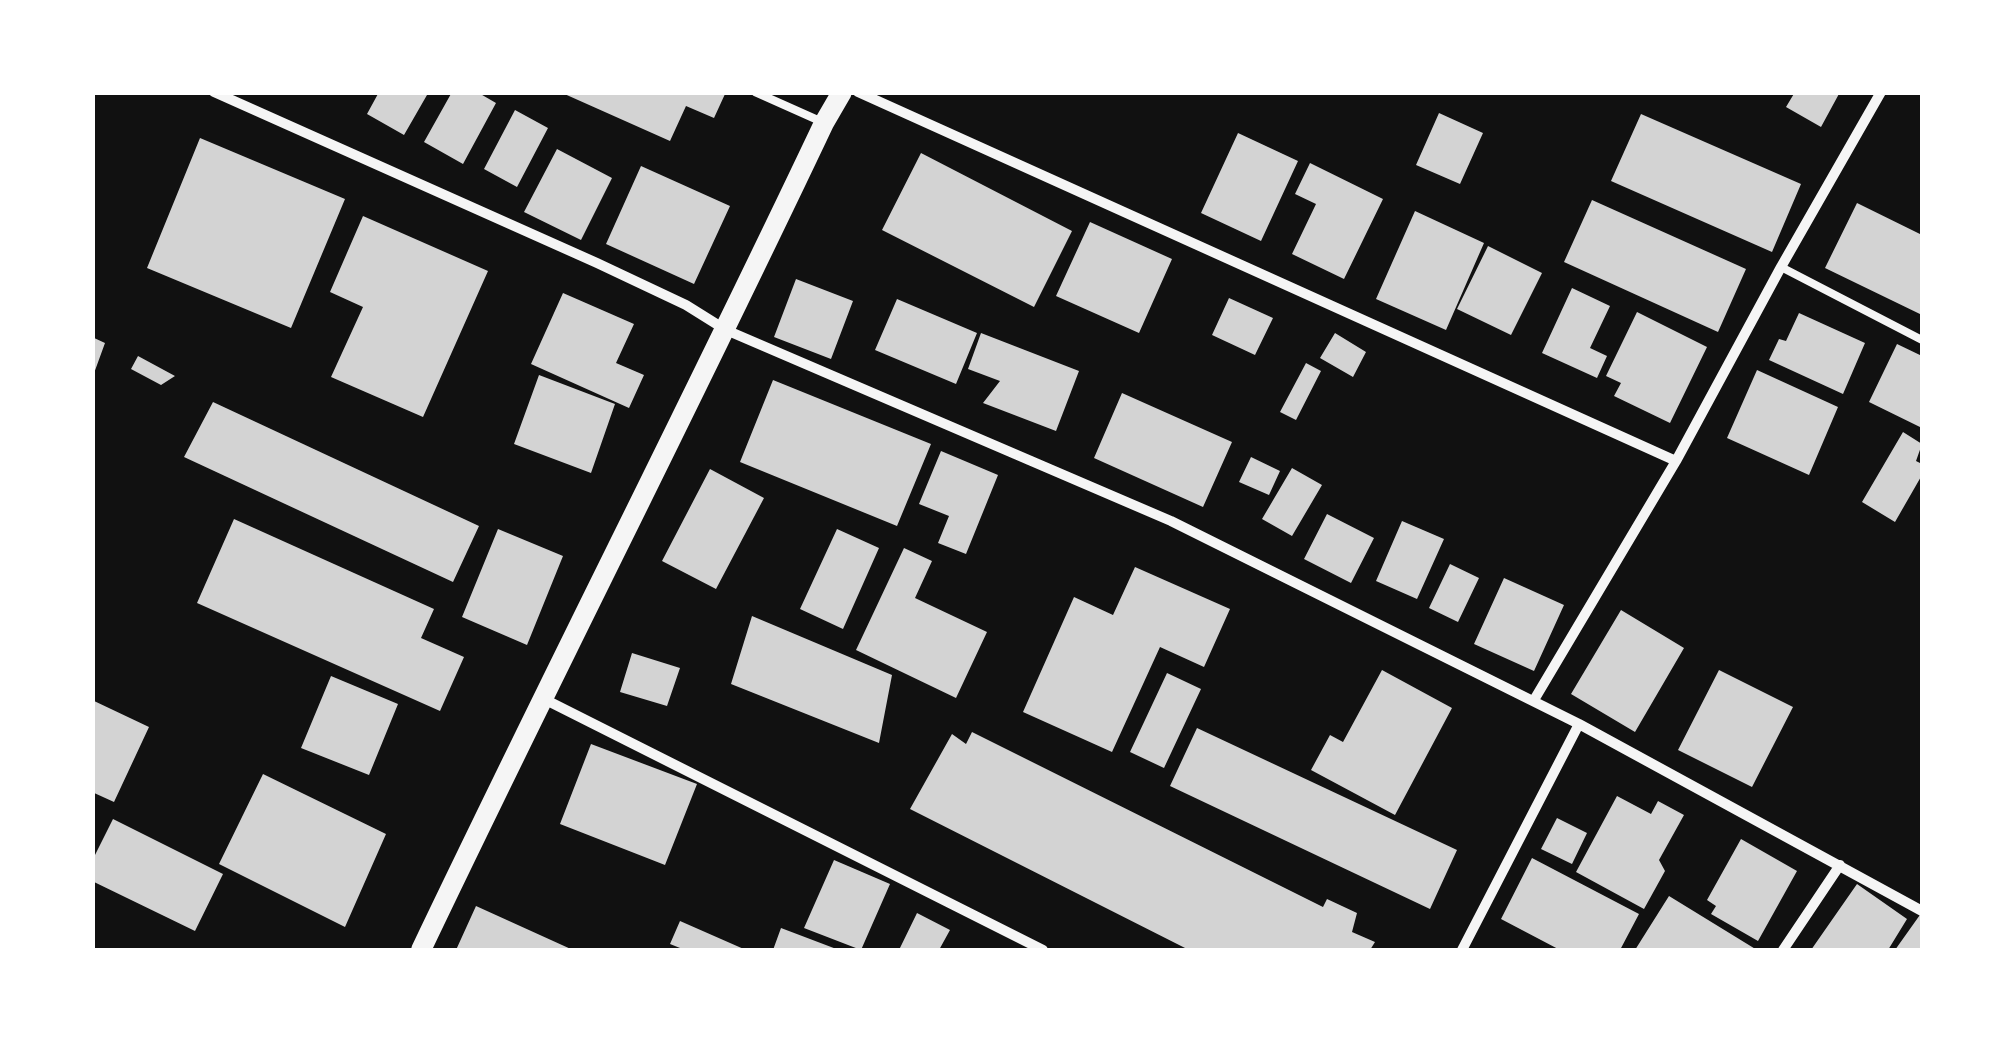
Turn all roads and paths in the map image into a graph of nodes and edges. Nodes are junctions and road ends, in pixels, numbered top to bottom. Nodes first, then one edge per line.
1 (214, 92) edge
2 (755, 92) edge
3 (842, 92) edge
4 (858, 92) edge
5 (1881, 92) edge
6 (824, 123) junction
7 (1780, 267) junction
8 (726, 330) junction
9 (1922, 340) edge
10 (1676, 461) junction
11 (542, 698) junction
12 (1534, 700) junction
13 (1579, 724) junction
14 (1840, 866) junction
15 (1922, 911) edge
16 (420, 950) edge
17 (1043, 950) edge
18 (1462, 950) edge
19 (1783, 950) edge

1 - 8 street
2 - 6 lane
3 - 6 main road
4 - 10 street
5 - 7 street
6 - 8 main road
7 - 9 lane
7 - 10 street
8 - 11 main road
8 - 12 street
10 - 12 street
11 - 16 main road
11 - 17 street
12 - 13 street
13 - 14 street
13 - 18 street
14 - 15 street
14 - 19 street

